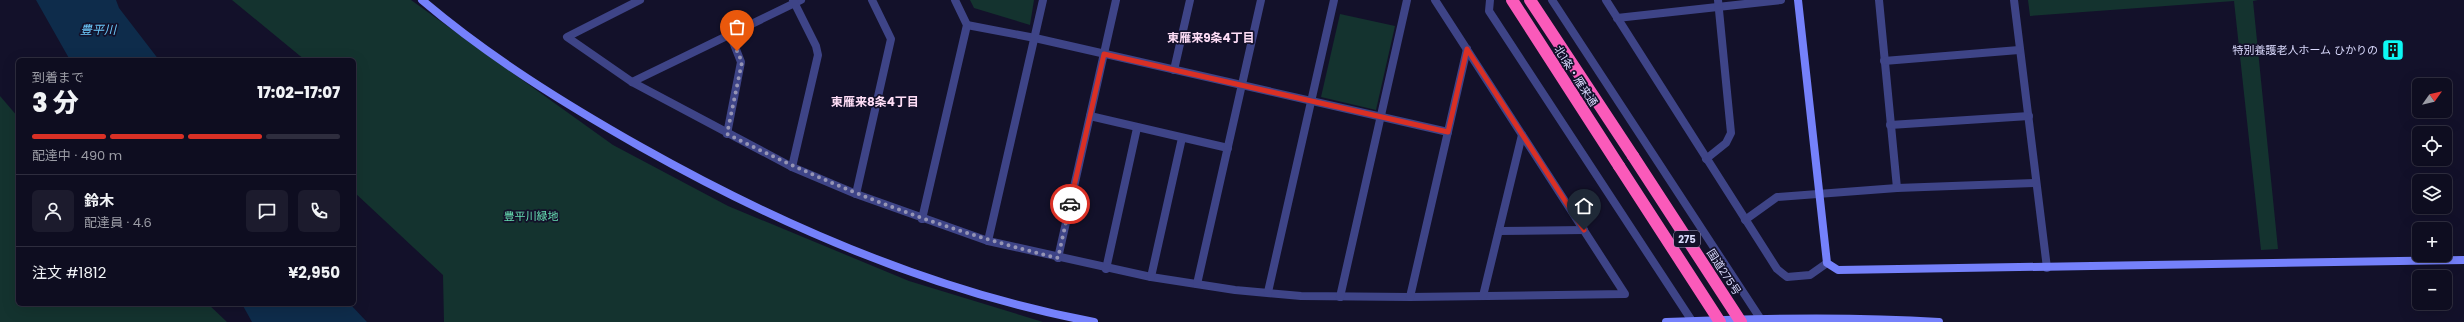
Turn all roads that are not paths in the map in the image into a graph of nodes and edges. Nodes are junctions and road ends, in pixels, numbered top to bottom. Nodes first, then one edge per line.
1 (422, 0) edge
2 (640, 0) edge
3 (872, 0) edge
4 (955, 0) edge
5 (1043, 0) edge
6 (1116, 0) edge
7 (1190, 0) edge
8 (1261, 0) edge
9 (1334, 0) edge
10 (1407, 0) edge
11 (1435, 0) edge
12 (1490, 0) edge
13 (1512, 0) edge
14 (1530, 0) edge
15 (1552, 0) edge
16 (1606, 0) edge
17 (1781, 0) edge
18 (1798, 0) edge
19 (1878, 0) edge
20 (2014, 0) edge
21 (796, 1) edge
22 (1718, 2) edge
23 (1616, 18) junction
24 (967, 25) junction
25 (730, 34) junction
26 (1035, 38) junction
27 (1467, 49) junction
28 (2019, 50) junction
29 (1104, 54) junction
30 (1884, 61) junction
31 (1174, 70) junction
32 (632, 82) junction
33 (1241, 84) junction
34 (1310, 101) junction
35 (1090, 116) junction
36 (1381, 116) junction
37 (2029, 116) junction
38 (1890, 125) junction
39 (1137, 128) junction
40 (1448, 132) junction
41 (727, 134) junction
42 (1522, 135) junction
43 (1182, 138) junction
44 (1228, 148) junction
45 (1633, 156) joint
46 (1706, 159) junction
47 (792, 167) junction
48 (2035, 183) junction
49 (1896, 188) junction
50 (1818, 193) junction
51 (856, 194) junction
52 (922, 219) junction
53 (1745, 220) junction
54 (1584, 230) junction
55 (1499, 231) junction
56 (988, 241) junction
57 (1058, 258) junction
58 (2464, 260) edge
59 (1827, 263) junction
60 (2047, 268) junction
61 (1106, 269) junction
62 (1151, 277) junction
63 (1197, 284) junction
64 (1268, 292) junction
65 (1483, 296) junction
66 (1340, 297) junction
67 (1410, 297) junction
68 (1760, 318) junction
69 (1692, 321) junction
70 (1094, 322) edge
71 (1666, 322) edge
72 (1720, 322) edge
73 (1740, 322) edge
74 (1939, 322) edge

1 - 70 street
2 - 32 street
3 - 51 street
4 - 24 street
5 - 26 street
6 - 29 street
7 - 31 street
8 - 33 street
9 - 34 street
10 - 36 street
11 - 27 street
12 - 69 street
13 - 72 highway, 北1条・雁来通 / 275, bridge
14 - 45 highway, 北1条・雁来通 / 275
15 - 68 street
16 - 23 street
17 - 22 street
18 - 50 street
19 - 30 street
20 - 28 street
21 - 25 street
21 - 47 street
22 - 23 street
22 - 46 street
23 - 46 street
24 - 26 street
24 - 52 street
25 - 32 street
25 - 41 street
26 - 29 street
26 - 56 street
27 - 40 street
27 - 42 street
28 - 30 street
28 - 37 street
29 - 31 street
29 - 35 street
30 - 38 street
31 - 33 street
32 - 41 street
33 - 34 street
33 - 44 street
34 - 36 street
34 - 64 street
35 - 39 street
35 - 57 street
36 - 40 street
36 - 66 street
37 - 38 street
37 - 48 street
38 - 49 street
39 - 43 street
39 - 61 street
40 - 67 street
41 - 47 street
42 - 54 street
42 - 55 street
43 - 44 street
43 - 62 street
44 - 63 street
45 - 73 highway, 国道275号 / 275, bridge
46 - 53 street
47 - 51 street
48 - 49 street
48 - 60 street
49 - 50 street
50 - 53 street
50 - 59 street
51 - 52 street
52 - 56 street
53 - 59 street
54 - 55 street
54 - 65 street
55 - 65 street
56 - 57 street
57 - 61 street
58 - 60 street
59 - 60 street
61 - 62 street
62 - 63 street
63 - 64 street
64 - 66 street
65 - 67 street
66 - 67 street
68 - 69 street
68 - 74 street
69 - 71 street

